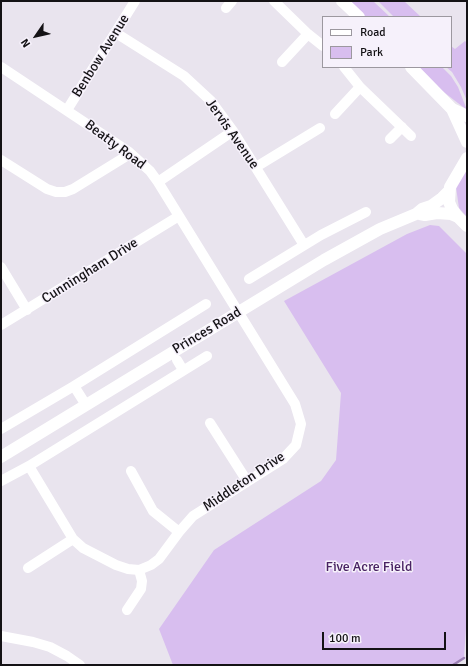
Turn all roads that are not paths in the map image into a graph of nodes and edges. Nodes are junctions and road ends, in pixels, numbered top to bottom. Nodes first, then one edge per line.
1 (136, 1) edge
2 (274, 1) edge
3 (342, 1) edge
4 (358, 16) edge
5 (116, 33) junction
6 (308, 34) junction
7 (322, 45) edge
8 (282, 62) dead end
9 (1, 67) edge
10 (345, 68) edge
11 (412, 68) edge
12 (360, 87) junction
13 (452, 109) junction
14 (67, 110) junction
15 (335, 114) dead end
16 (467, 116) edge
17 (402, 127) junction
18 (320, 128) dead end
19 (233, 131) junction
20 (412, 136) dead end
21 (390, 139) dead end
22 (467, 142) edge
23 (129, 152) junction
24 (467, 158) edge
25 (1, 160) edge
26 (256, 167) junction
27 (158, 182) junction
28 (449, 191) junction
29 (366, 212) dead end
30 (416, 214) junction
31 (179, 216) junction
32 (458, 218) junction
33 (467, 226) edge
34 (304, 245) junction
35 (1, 267) edge
36 (249, 279) dead end
37 (206, 304) dead end
38 (27, 310) junction
39 (239, 312) junction
40 (1, 325) edge
41 (206, 356) dead end
42 (177, 360) dead end
43 (183, 370) junction
44 (74, 386) junction
45 (86, 405) junction
46 (210, 423) dead end
47 (1, 430) edge
48 (1, 457) edge
49 (29, 466) junction
50 (131, 472) dead end
51 (1, 481) edge
52 (247, 481) junction
53 (179, 532) junction
54 (73, 539) junction
55 (28, 568) dead end
56 (140, 570) junction
57 (127, 610) dead end
58 (1, 636) edge
59 (80, 665) edge

1 - 5 street, Benbow Avenue
2 - 6 street
3 - 4 street
5 - 14 street, Benbow Avenue
5 - 19 street, Jervis Avenue
6 - 7 street
6 - 8 street
9 - 14 street, Beatty Road
10 - 12 street
11 - 13 street
12 - 15 street
12 - 17 street
13 - 16 street
13 - 22 street
14 - 23 street, Beatty Road
17 - 20 street
17 - 21 street
18 - 26 street
19 - 26 street, Jervis Avenue
19 - 27 street
23 - 25 street
23 - 27 street, Beatty Road
24 - 28 street
26 - 34 street, Jervis Avenue
27 - 31 street, Beatty Road
28 - 30 street, Princes Road
28 - 32 street
29 - 34 street
30 - 32 street, Princes Road
30 - 39 street, Princes Road
31 - 38 street, Cunningham Drive
31 - 39 street, Beatty Road
32 - 33 street
34 - 36 street
35 - 38 street
37 - 44 street, Princes Road
38 - 40 street, Cunningham Drive
39 - 45 street, Princes Road
39 - 52 street, Middleton Drive
41 - 43 street, Princes Road
42 - 43 street
43 - 49 street, Princes Road
44 - 45 street
44 - 47 street, Princes Road
45 - 48 street, Princes Road
46 - 52 street
49 - 51 street, Princes Road
49 - 54 street
50 - 53 street
52 - 53 street, Middleton Drive
53 - 56 street, Middleton Drive
54 - 55 street
54 - 56 street
56 - 57 street
58 - 59 street

